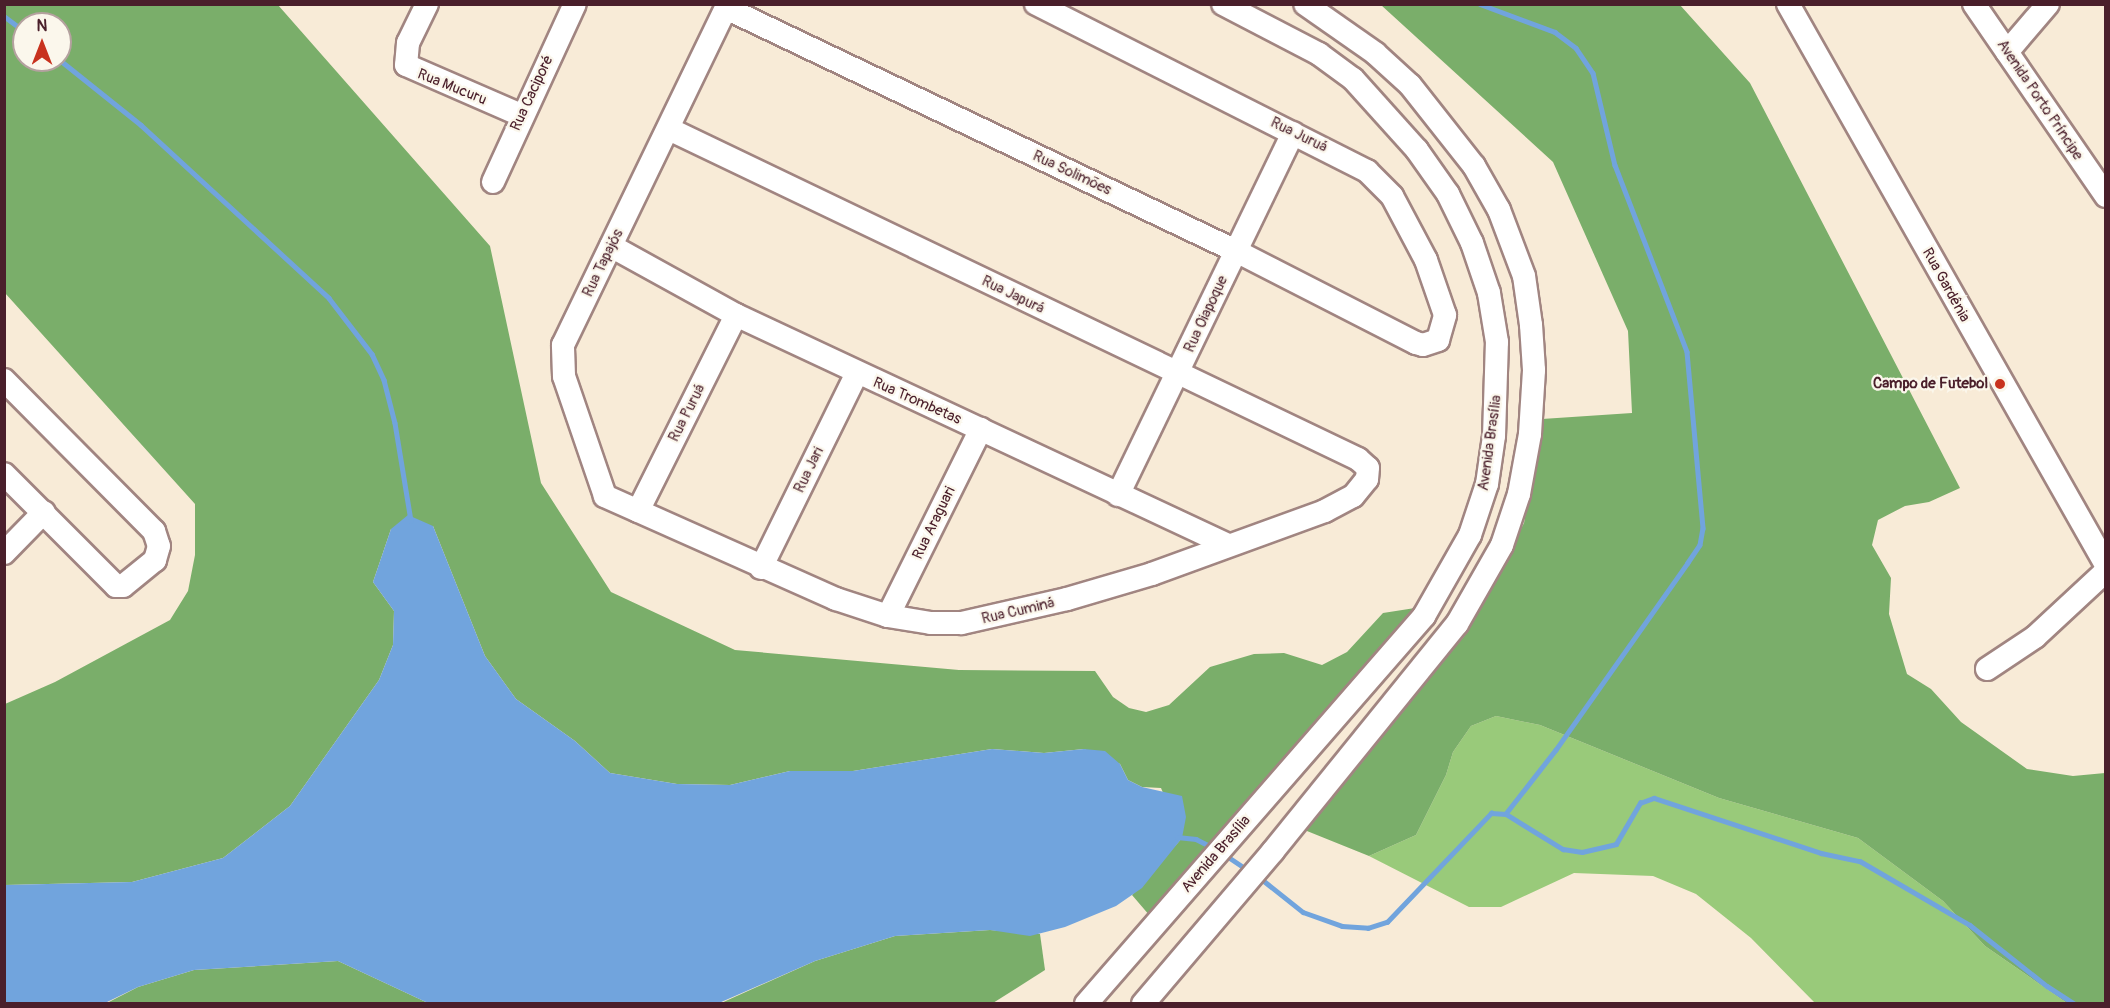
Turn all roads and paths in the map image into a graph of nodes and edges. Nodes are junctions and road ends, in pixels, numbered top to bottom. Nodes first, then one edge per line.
1 (427, 4) edge
2 (575, 4) edge
3 (1036, 4) edge
4 (1223, 4) edge
5 (1305, 4) edge
6 (1788, 4) edge
7 (1974, 4) edge
8 (2048, 4) edge
9 (727, 6) edge
10 (2007, 52) junction
11 (521, 115) junction
12 (669, 129) junction
13 (1293, 133) junction
14 (493, 182) dead end
15 (2103, 186) edge
16 (611, 246) junction
17 (1236, 251) junction
18 (736, 315) junction
19 (1416, 343) joint
20 (857, 373) junction
21 (1178, 375) junction
22 (4, 380) edge
23 (981, 429) junction
24 (1359, 459) joint
25 (4, 474) edge
26 (1118, 495) junction
27 (638, 511) junction
28 (44, 512) junction
29 (1228, 545) junction
30 (4, 553) edge
31 (2106, 565) edge
32 (760, 568) junction
33 (2106, 571) edge
34 (888, 616) junction
35 (1987, 669) dead end
36 (1086, 1004) edge
37 (1143, 1004) edge

1 - 11 street, Rua Mucuru
2 - 11 street, Rua Caciporé
3 - 13 street, Rua Juruá
4 - 36 street, Avenida Brasília
5 - 37 street
6 - 31 street, Rua Gardênia
7 - 10 street, Avenida Porto Príncipe
8 - 10 street
9 - 12 street, Rua Tapajós
9 - 17 street, Rua Solimões
10 - 15 street, Avenida Porto Príncipe
11 - 14 street, Rua Caciporé
12 - 16 street, Rua Tapajós
12 - 21 street, Rua Japurá
13 - 17 street, Rua Oiapoque
13 - 19 street, Rua Juruá
16 - 18 street, Rua Trombetas
16 - 27 street, Rua Tapajós
17 - 19 street, Rua Solimões
17 - 21 street, Rua Oiapoque
18 - 20 street, Rua Trombetas
18 - 27 street, Rua Puruá
20 - 23 street, Rua Trombetas
20 - 32 street, Rua Jari
21 - 24 street, Rua Japurá
21 - 26 street, Rua Oiapoque
22 - 28 street
23 - 26 street, Rua Trombetas
23 - 34 street, Rua Araguari
24 - 29 street, Rua Cuminá
25 - 28 street
26 - 29 street, Rua Trombetas
27 - 32 street, Rua Cuminá
28 - 30 street
29 - 34 street, Rua Cuminá
32 - 34 street, Rua Cuminá
33 - 35 street

